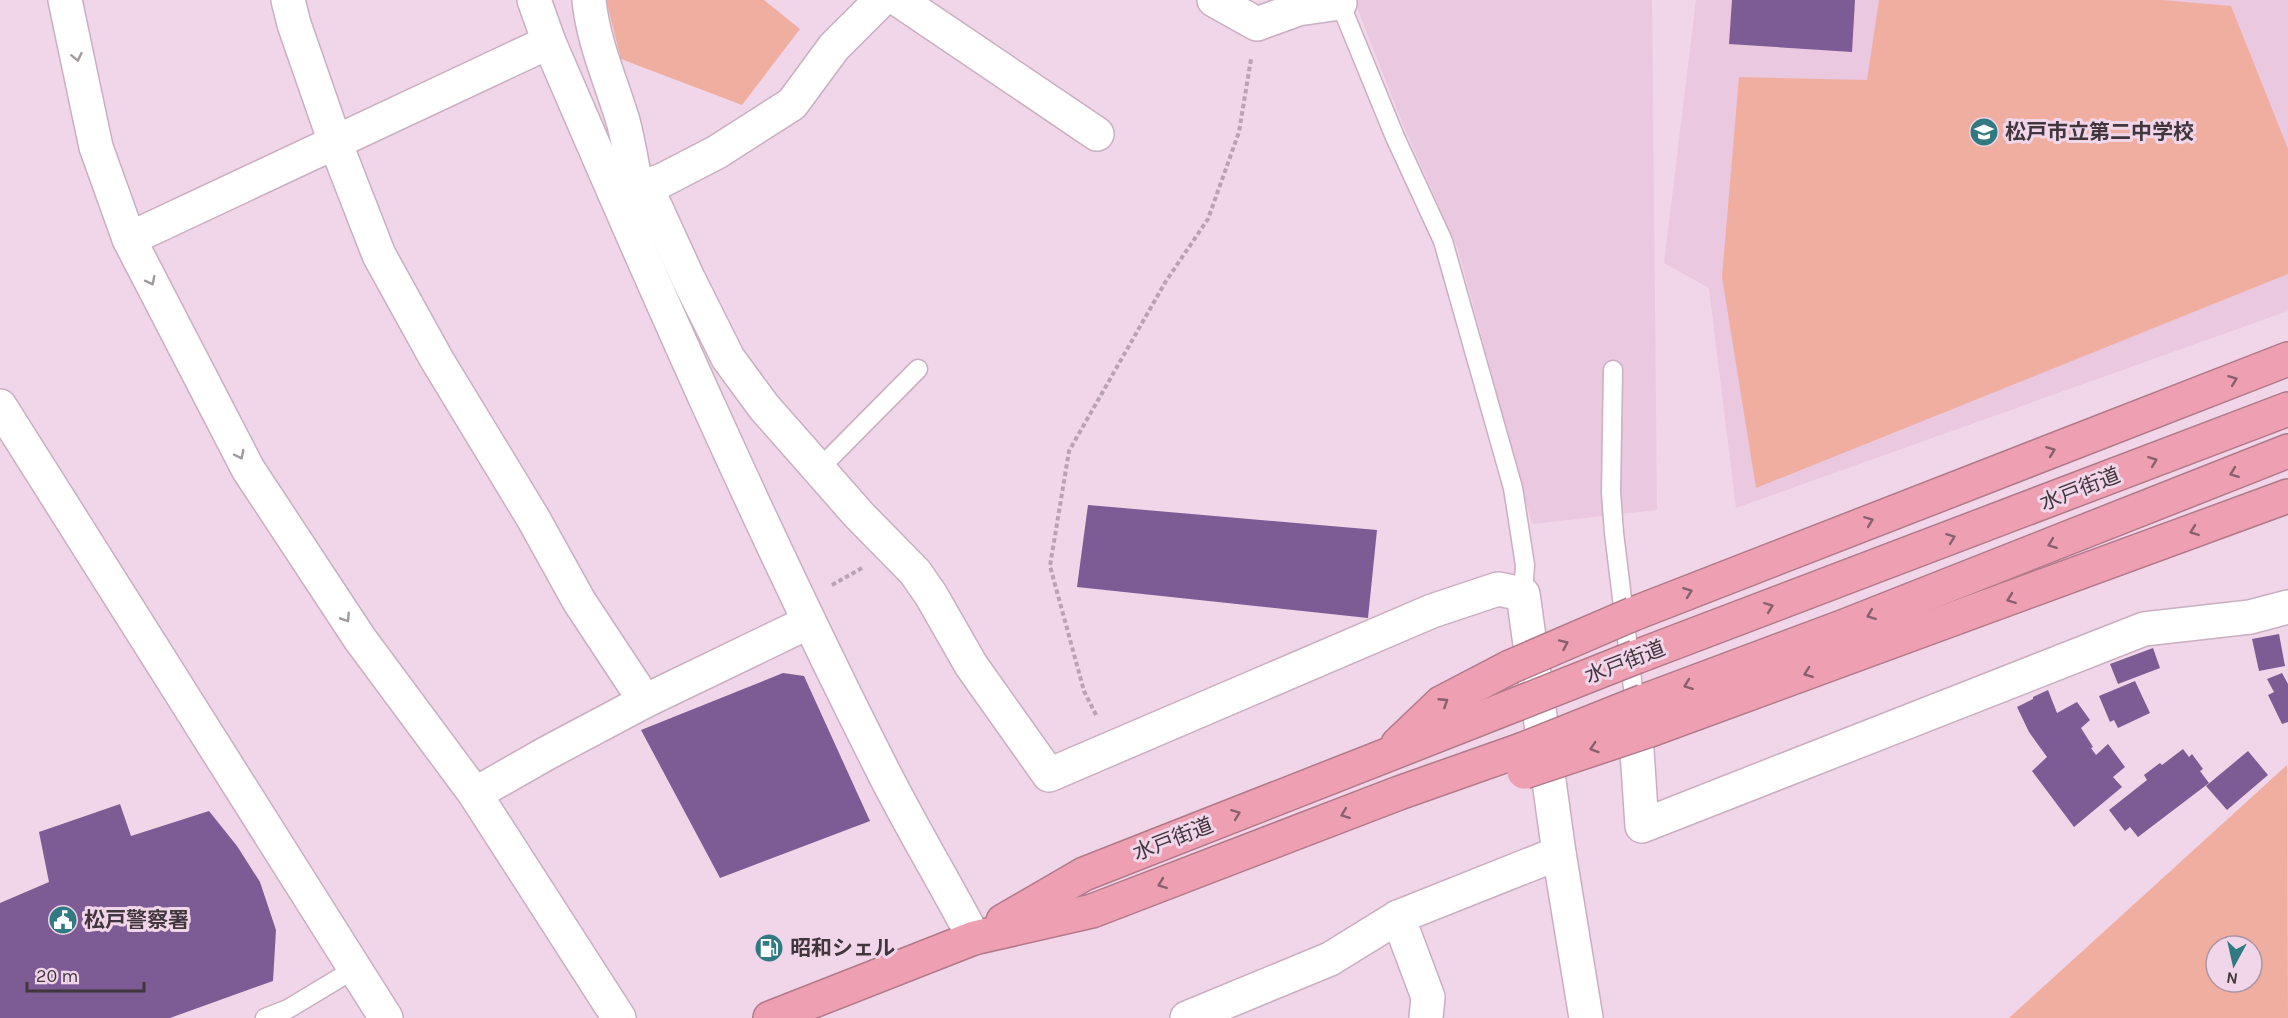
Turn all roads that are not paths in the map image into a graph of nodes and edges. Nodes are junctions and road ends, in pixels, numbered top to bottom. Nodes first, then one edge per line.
1 (64, 0) edge
2 (288, 0) edge
3 (534, 0) edge
4 (589, 0) edge
5 (881, 0) edge
6 (899, 0) edge
7 (1214, 0) edge
8 (1340, 3) joint
9 (549, 42) junction
10 (1097, 134) dead end
11 (335, 142) junction
12 (633, 190) junction
13 (129, 238) junction
14 (2288, 358) edge
15 (918, 369) dead end
16 (1613, 370) dead end
17 (0, 406) edge
18 (2288, 409) edge
19 (2288, 451) edge
20 (819, 468) junction
21 (2288, 496) edge
22 (1524, 594) junction
23 (2288, 607) edge
24 (808, 622) junction
25 (1641, 694) junction
26 (645, 701) junction
27 (1386, 756) junction
28 (475, 794) junction
29 (1559, 853) junction
30 (1398, 917) junction
31 (974, 938) junction
32 (356, 968) junction
33 (265, 1018) edge
34 (386, 1018) edge
35 (620, 1018) edge
36 (770, 1018) edge
37 (1187, 1018) edge
38 (1426, 1018) edge
39 (1586, 1018) edge

1 -> 13 street
2 - 11 street
3 - 9 street
4 - 12 street
5 - 12 street
6 - 10 street
7 - 8 street
8 - 22 lane
9 - 11 street
9 - 12 street
11 - 13 street
11 - 26 street
12 - 20 street
12 - 24 street
13 -> 28 street
27 -> 14 highway, bridge
15 - 20 lane
16 - 25 lane
17 - 32 street
25 -> 18 highway, 水戸街道
19 -> 25 highway, 水戸街道
20 - 22 street
21 -> 25 highway
22 - 29 street
23 - 25 street
24 - 26 street
24 - 31 street
25 - 27 highway, 水戸街道, bridge
25 -> 31 highway, 水戸街道, bridge
26 - 28 street
31 -> 27 highway, 水戸街道
28 - 35 street
29 - 30 street
29 - 39 street
30 - 37 street
30 - 38 street
31 - 36 highway, 水戸街道
32 - 33 lane
32 - 34 street

